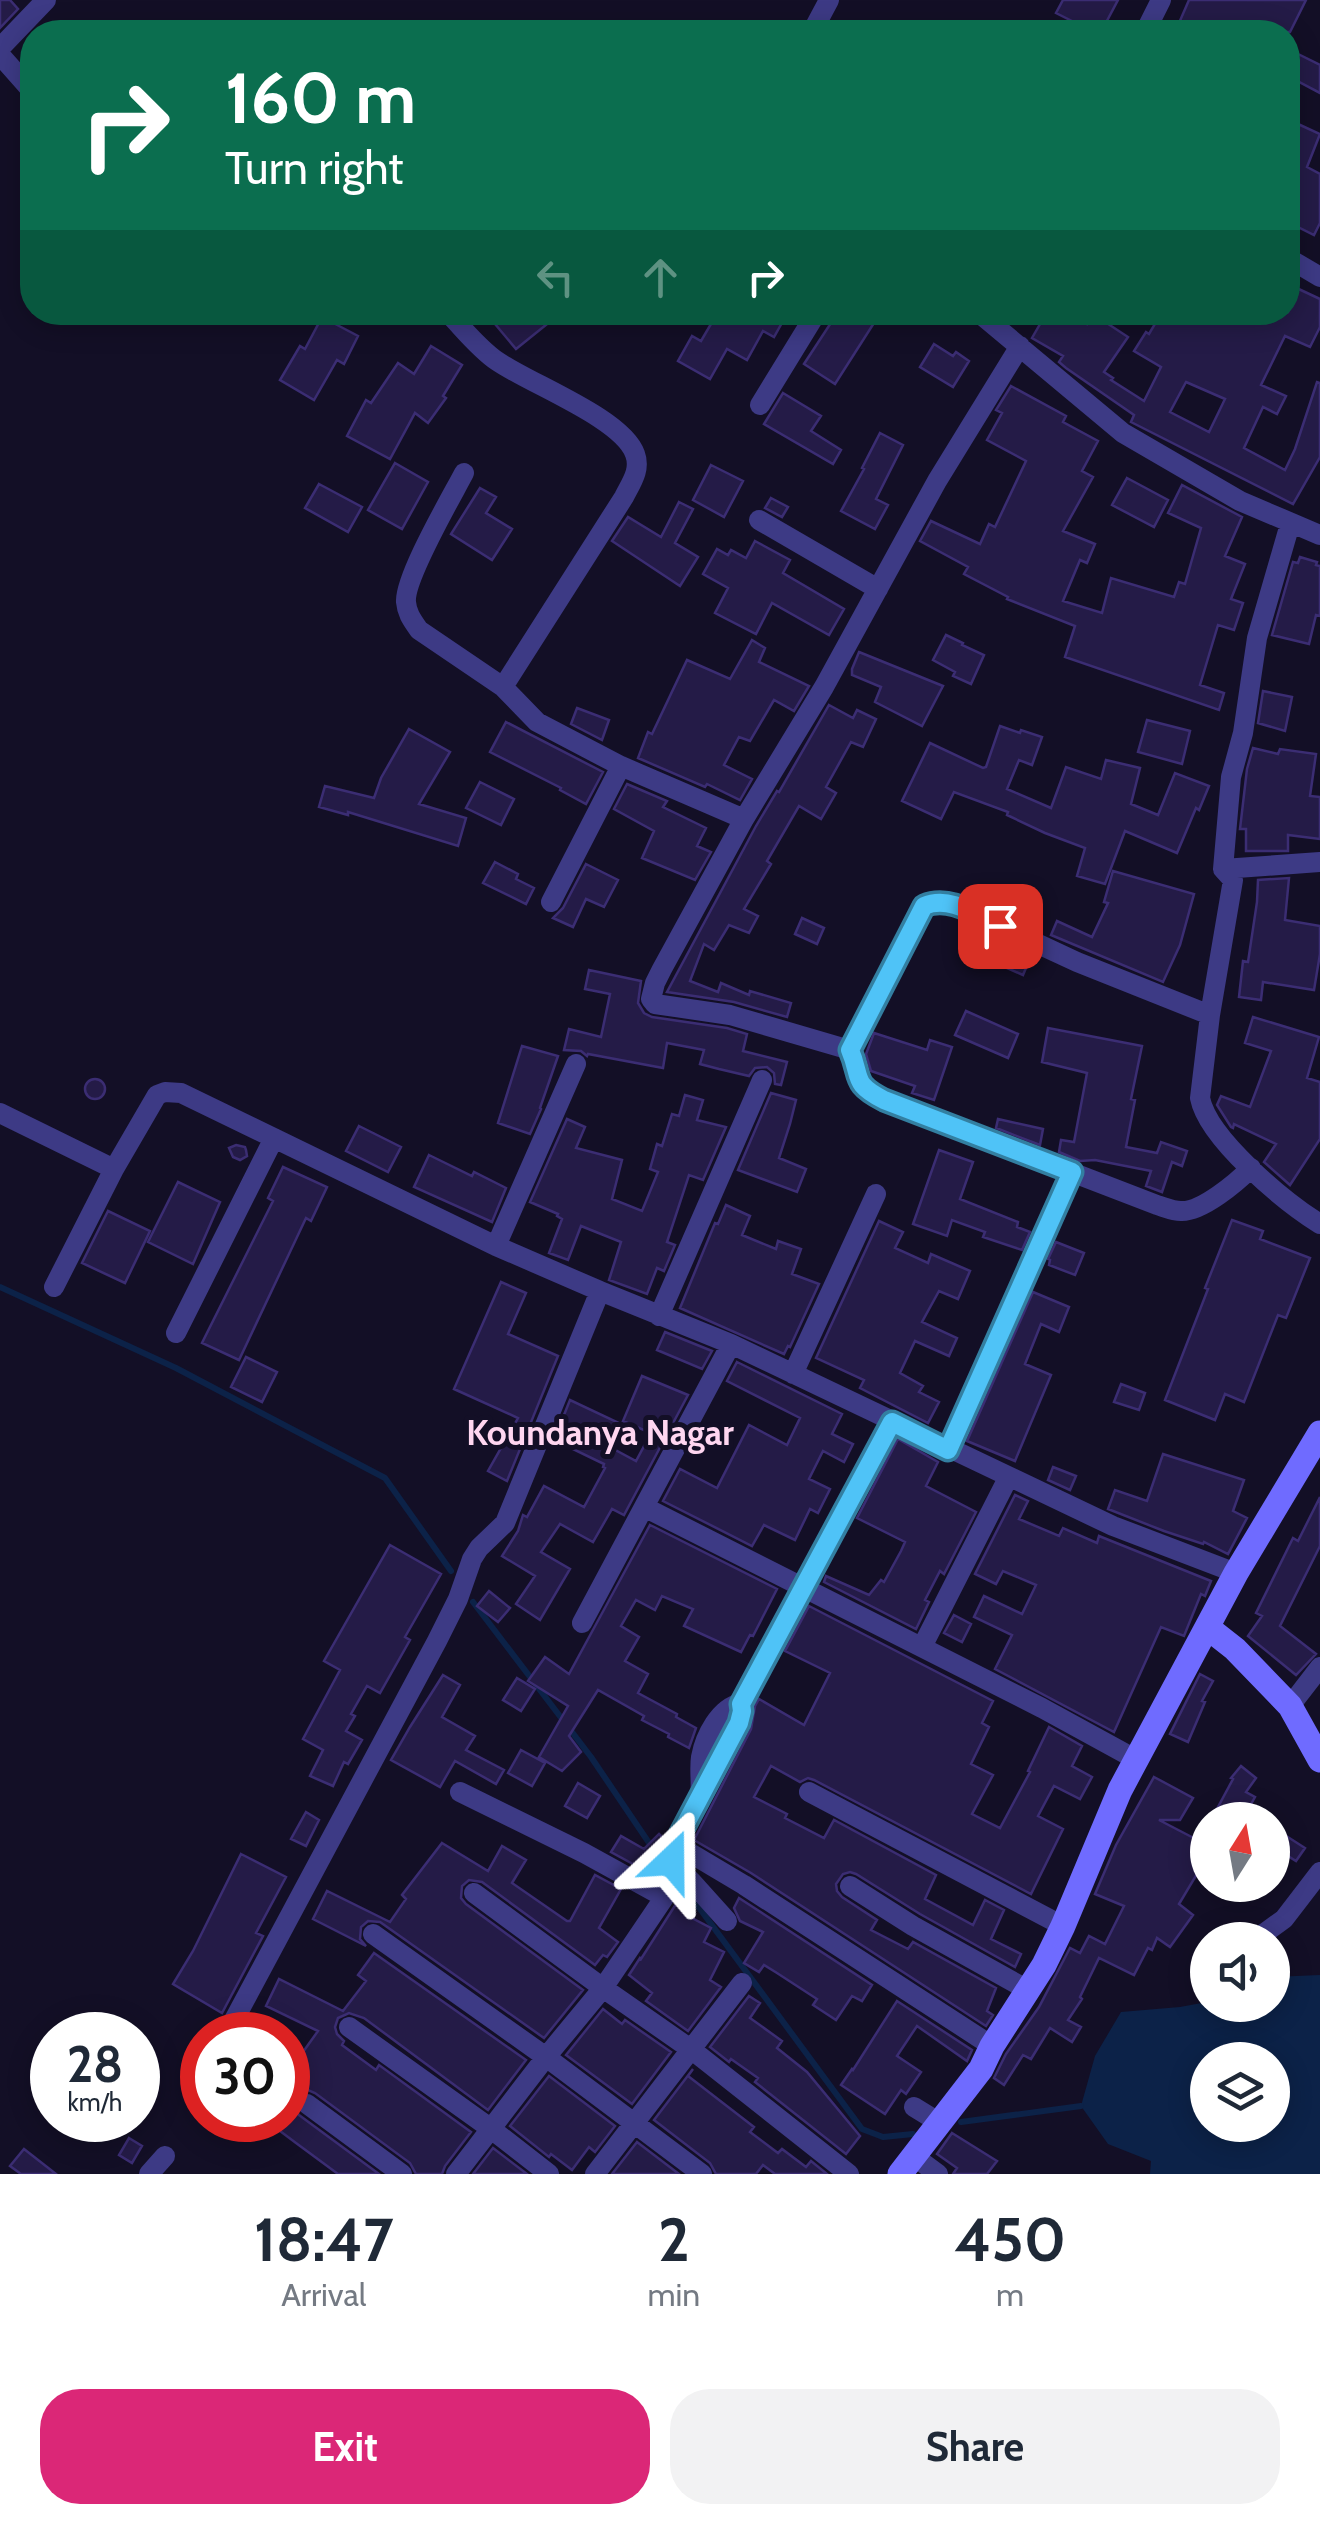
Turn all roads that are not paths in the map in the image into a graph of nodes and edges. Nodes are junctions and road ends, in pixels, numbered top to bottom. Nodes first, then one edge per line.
1 (46, 0) edge
2 (28, 20) edge
3 (20, 29) edge
4 (0, 52) edge
5 (20, 76) edge
6 (460, 325) edge
7 (809, 325) edge
8 (997, 325) edge
9 (1020, 346) junction
10 (760, 405) dead end
11 (464, 472) dead end
12 (759, 520) dead end
13 (1290, 524) junction
14 (1320, 535) edge
15 (878, 589) junction
16 (503, 687) junction
17 (621, 766) junction
18 (744, 819) junction
19 (1320, 862) edge
20 (1223, 869) junction
21 (551, 902) dead end
22 (1210, 1015) junction
23 (850, 1050) junction
24 (576, 1064) dead end
25 (762, 1080) dead end
26 (0, 1114) edge
27 (274, 1138) junction
28 (1251, 1168) junction
29 (114, 1169) junction
30 (1072, 1172) junction
31 (876, 1194) dead end
32 (1320, 1224) edge
33 (496, 1246) junction
34 (54, 1286) dead end
35 (600, 1292) junction
36 (660, 1316) junction
37 (176, 1332) dead end
38 (731, 1344) junction
39 (793, 1374) junction
40 (892, 1422) junction
41 (1320, 1433) edge
42 (948, 1450) junction
43 (1008, 1478) junction
44 (644, 1507) junction
45 (1236, 1573) junction
46 (804, 1588) junction
47 (582, 1623) dead end
48 (1207, 1627) junction
49 (922, 1647) junction
50 (1320, 1667) edge
51 (1290, 1706) junction
52 (1137, 1760) junction
53 (1320, 1760) edge
54 (460, 1792) dead end
55 (809, 1792) dead end
56 (675, 1844) junction
57 (1320, 1872) edge
58 (691, 1881) junction
59 (850, 1886) dead end
60 (474, 1893) dead end
61 (664, 1897) junction
62 (727, 1921) dead end
63 (1280, 1922) edge
64 (1063, 1926) junction
65 (374, 1934) dead end
66 (742, 1983) dead end
67 (602, 1988) junction
68 (1028, 1990) junction
69 (238, 2012) edge
70 (349, 2027) dead end
71 (992, 2046) junction
72 (692, 2050) junction
73 (546, 2057) junction
74 (310, 2107) edge
75 (914, 2107) dead end
76 (940, 2123) junction
77 (635, 2124) junction
78 (490, 2128) junction
79 (165, 2156) dead end
80 (907, 2166) edge
81 (149, 2174) edge
82 (402, 2174) edge
83 (456, 2174) edge
84 (549, 2174) edge
85 (595, 2174) edge
86 (702, 2174) edge
87 (849, 2174) edge
88 (938, 2174) edge

1 - 2 street
3 - 4 street
4 - 5 street
6 - 16 street
7 - 10 street
8 - 9 street
9 - 13 street
9 - 15 street
11 - 16 street
12 - 15 street
13 - 14 street
13 - 20 street
15 - 18 street
16 - 17 street
17 - 18 street
17 - 21 street
18 - 23 street
19 - 20 street
20 - 22 street
22 - 23 street
22 - 28 street
23 - 30 street
24 - 33 street
25 - 36 street
26 - 29 street
27 - 29 street
27 - 33 street
27 - 37 street
28 - 30 street
28 - 32 street
29 - 34 street
30 - 42 street
31 - 39 street
33 - 35 street
35 - 36 street
35 - 69 street
36 - 38 street
38 - 39 street
38 - 44 street
39 - 40 street
40 - 42 street
40 - 46 street
41 - 45 main road
42 - 43 street
43 - 45 street
43 - 49 street
44 - 46 street
44 - 47 street
45 - 48 main road
46 - 49 street
46 - 56 street
48 - 51 main road
48 - 52 main road
49 - 52 street
50 - 51 street
51 - 53 main road
52 - 64 main road
54 - 61 street
55 - 64 street
56 - 58 street
56 - 71 street
57 - 63 street
58 - 61 street
58 - 62 street
59 - 68 street
60 - 67 street
61 - 67 street
64 - 68 main road
65 - 73 street
66 - 72 street
67 - 72 street
67 - 73 street
68 - 71 main road
70 - 78 street
71 - 76 main road
72 - 77 street
72 - 87 street
73 - 77 street
73 - 78 street
74 - 82 street
75 - 76 street
76 - 80 main road
77 - 85 street
77 - 86 street
78 - 83 street
78 - 84 street
79 - 81 street
80 - 88 street

